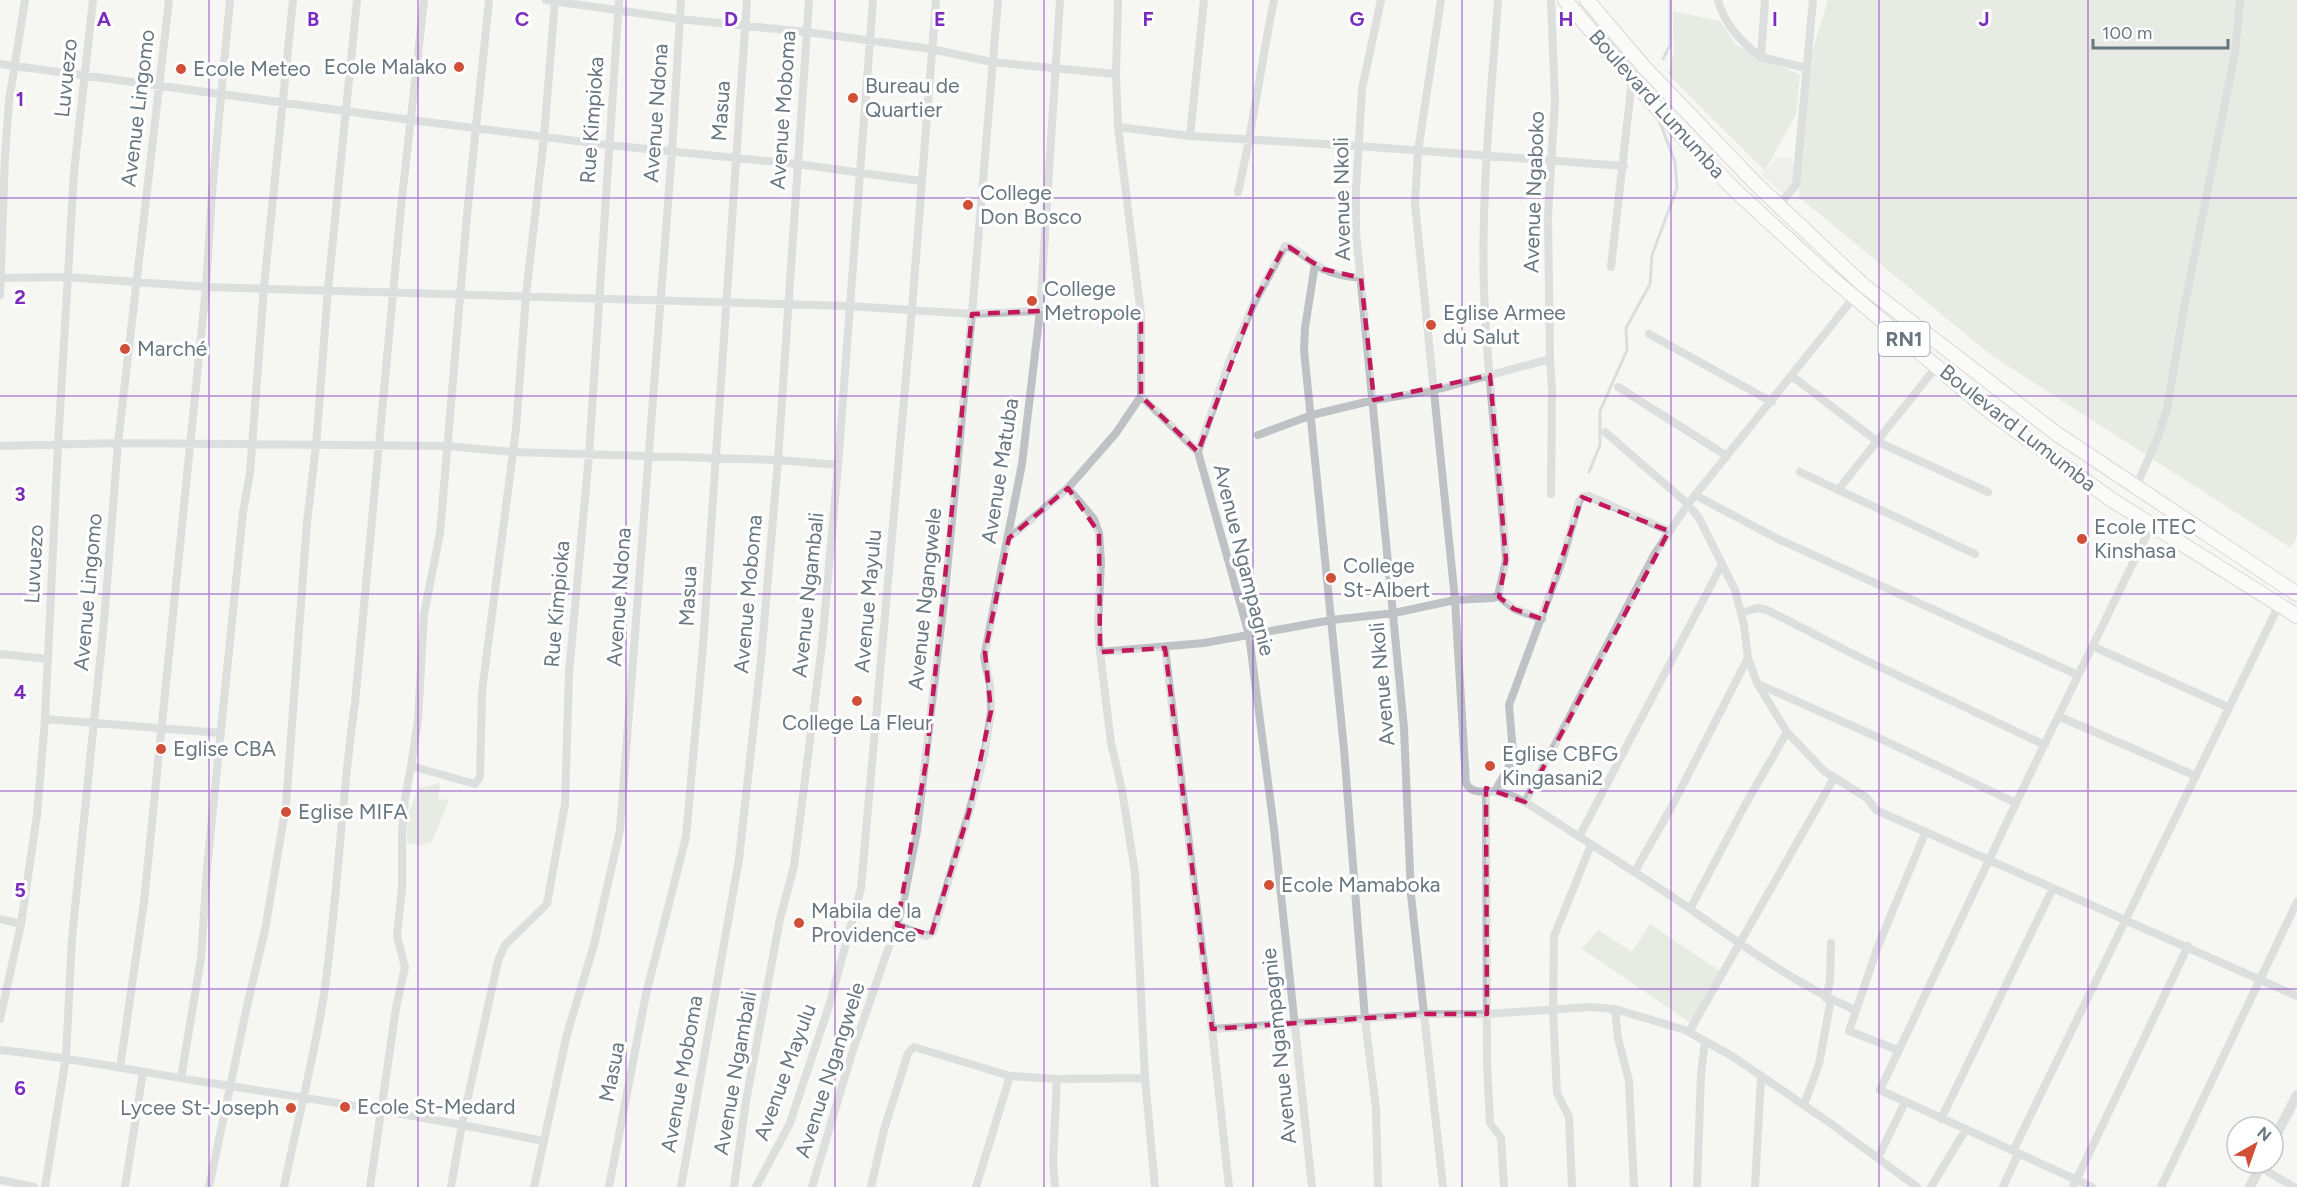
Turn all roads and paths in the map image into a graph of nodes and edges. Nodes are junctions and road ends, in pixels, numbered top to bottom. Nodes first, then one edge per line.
1 (26, 0) edge
2 (93, 0) edge
3 (169, 0) edge
4 (230, 0) edge
5 (293, 0) edge
6 (357, 0) edge
7 (424, 0) edge
8 (489, 0) edge
9 (546, 0) edge
10 (619, 0) edge
11 (681, 0) edge
12 (747, 0) edge
13 (809, 0) edge
14 (873, 0) edge
15 (936, 0) edge
16 (998, 0) edge
17 (1060, 0) edge
18 (1118, 0) edge
19 (1204, 0) edge
20 (1274, 0) edge
21 (1381, 0) edge
22 (1441, 0) edge
23 (1498, 0) edge
24 (1551, 0) edge
25 (1565, 0) edge
26 (1587, 0) edge
27 (1718, 0) edge
28 (1765, 0) edge
29 (1813, 0) edge
30 (2240, 0) edge
31 (555, 1) edge
32 (618, 11) junction
33 (679, 19) junction
34 (746, 27) junction
35 (807, 32) junction
36 (870, 41) junction
37 (932, 49) junction
38 (1761, 57) junction
39 (991, 62) junction
40 (0, 64) edge
41 (14, 65) junction
42 (1806, 68) junction
43 (1056, 69) junction
44 (1116, 74) junction
45 (84, 76) junction
46 (1632, 79) junction
47 (157, 85) junction
48 (220, 94) junction
49 (282, 103) junction
50 (345, 110) junction
51 (411, 120) junction
52 (1118, 127) junction
53 (476, 128) junction
54 (1190, 136) junction
55 (544, 137) junction
56 (1251, 139) junction
57 (608, 145) junction
58 (1358, 146) junction
59 (672, 151) junction
60 (1418, 151) junction
61 (1487, 156) junction
62 (735, 158) junction
63 (1552, 162) junction
64 (797, 164) junction
65 (1624, 166) junction
66 (860, 172) junction
67 (920, 181) junction
68 (1238, 192) dead end
69 (1779, 205) junction
70 (1315, 264) junction
71 (1611, 267) dead end
72 (1, 278) edge
73 (66, 278) junction
74 (1361, 278) junction
75 (137, 282) junction
76 (206, 287) junction
77 (264, 287) junction
78 (328, 289) junction
79 (395, 292) junction
80 (461, 294) junction
81 (0, 295) edge
82 (526, 295) junction
83 (1855, 296) junction
84 (598, 299) junction
85 (660, 299) junction
86 (728, 301) junction
87 (787, 305) junction
88 (849, 306) junction
89 (912, 309) junction
90 (1040, 310) junction
91 (972, 314) junction
92 (1141, 315) junction
93 (1649, 334) dead end
94 (1550, 359) junction
95 (1937, 366) junction
96 (1490, 375) junction
97 (1792, 376) junction
98 (1618, 387) dead end
99 (1435, 390) junction
100 (1141, 396) junction
101 (1374, 400) junction
102 (1772, 402) junction
103 (1312, 415) junction
104 (1605, 432) dead end
105 (1257, 435) dead end
106 (1878, 442) junction
107 (118, 443) junction
108 (189, 444) junction
109 (251, 444) junction
110 (57, 445) junction
111 (380, 445) junction
112 (0, 446) edge
113 (316, 446) junction
114 (447, 446) junction
115 (512, 452) junction
116 (1198, 452) junction
117 (589, 455) junction
118 (648, 456) junction
119 (1727, 456) junction
120 (714, 459) junction
121 (778, 460) junction
122 (838, 465) junction
123 (1800, 472) dead end
124 (2136, 487) junction
125 (1068, 488) junction
126 (1838, 490) junction
127 (1988, 492) dead end
128 (1551, 494) dead end
129 (1695, 495) junction
130 (1688, 504) junction
131 (2151, 526) junction
132 (1669, 531) junction
133 (1009, 538) junction
134 (1975, 554) dead end
135 (1722, 564) junction
136 (2297, 594) edge
137 (1498, 596) junction
138 (1455, 600) junction
139 (2279, 605) junction
140 (1394, 613) junction
141 (1741, 613) junction
142 (2297, 616) edge
143 (1542, 619) junction
144 (1332, 620) junction
145 (1249, 635) junction
146 (2092, 646) junction
147 (1165, 648) junction
148 (1100, 652) junction
149 (0, 654) edge
150 (1748, 658) junction
151 (48, 659) junction
152 (2078, 675) junction
153 (1757, 683) junction
154 (2228, 707) junction
155 (2058, 716) junction
156 (45, 719) junction
157 (94, 722) junction
158 (160, 727) junction
159 (1787, 732) junction
160 (221, 733) junction
161 (2045, 745) junction
162 (411, 766) junction
163 (2196, 776) junction
164 (1834, 778) junction
165 (1496, 791) junction
166 (1486, 793) junction
167 (1525, 802) junction
168 (2016, 803) junction
169 (1925, 833) junction
170 (1579, 837) junction
171 (1591, 845) junction
172 (1989, 859) junction
173 (1635, 871) junction
174 (2053, 888) junction
175 (2297, 902) edge
176 (1690, 909) junction
177 (0, 919) edge
178 (2126, 921) junction
179 (21, 924) junction
180 (897, 925) junction
181 (1740, 943) junction
182 (1831, 944) dead end
183 (2188, 946) junction
184 (2259, 979) junction
185 (2297, 996) edge
186 (1829, 998) junction
187 (1553, 1009) junction
188 (1615, 1009) junction
189 (1855, 1010) junction
190 (1425, 1014) junction
191 (1487, 1014) junction
192 (0, 1019) edge
193 (1365, 1019) junction
194 (1295, 1024) junction
195 (1212, 1029) junction
196 (1689, 1032) junction
197 (1705, 1041) junction
198 (0, 1050) edge
199 (1898, 1050) junction
200 (66, 1057) junction
201 (120, 1068) junction
202 (143, 1072) junction
203 (1010, 1076) junction
204 (1761, 1077) junction
205 (181, 1078) junction
206 (1145, 1078) junction
207 (1057, 1079) junction
208 (230, 1086) junction
209 (305, 1098) junction
210 (2296, 1101) edge
211 (1905, 1102) junction
212 (1804, 1105) junction
213 (382, 1111) junction
214 (1941, 1119) junction
215 (2285, 1121) edge
216 (462, 1124) junction
217 (1966, 1129) junction
218 (543, 1141) junction
219 (2016, 1152) junction
220 (1878, 1158) junction
221 (2276, 1175) edge
222 (0, 1180) edge
223 (2075, 1184) edge
224 (34, 1187) edge
225 (45, 1187) edge
226 (125, 1187) edge
227 (209, 1187) edge
228 (285, 1187) edge
229 (370, 1187) edge
230 (451, 1187) edge
231 (534, 1187) edge
232 (609, 1187) edge
233 (681, 1187) edge
234 (734, 1187) edge
235 (756, 1187) edge
236 (812, 1187) edge
237 (871, 1187) edge
238 (976, 1187) edge
239 (1055, 1187) edge
240 (1155, 1187) edge
241 (1229, 1187) edge
242 (1312, 1187) edge
243 (1378, 1187) edge
244 (1443, 1187) edge
245 (1504, 1187) edge
246 (1572, 1187) edge
247 (1634, 1187) edge
248 (1696, 1187) edge
249 (1755, 1187) edge
250 (1917, 1187) edge
251 (1931, 1187) edge
252 (2003, 1187) edge
253 (2092, 1187) edge
254 (2161, 1187) edge
255 (2294, 1187) edge

1 - 41 street
2 - 45 street, Luvuezo
3 - 47 street, Avenue Lingomo
4 - 48 street
5 - 49 street
6 - 50 street
7 - 51 street
8 - 53 street
9 - 31 street
10 - 32 street, Rue Kimpioka
11 - 33 street, Avenue Ndona
12 - 34 street, Masua
13 - 35 street, Avenue Moboma
14 - 36 street, Avenue Ngambali
15 - 37 street, Avenue Mayulu
16 - 39 street, Avenue Ngangwele
17 - 43 street, Avenue Matuba
18 - 44 street
19 - 54 street
20 - 56 street
21 - 58 street, Avenue Nkoli
22 - 60 street
23 - 61 street
24 - 63 street, Avenue Ngaboko
25 - 46 highway, Boulevard Lumumba / RN1
26 - 69 highway, Boulevard Lumumba / RN1
27 - 38 street
28 - 38 street
29 - 42 street
30 - 124 street
31 - 32 street
31 - 55 street
32 - 33 street
32 - 57 street, Rue Kimpioka
33 - 34 street
33 - 59 street, Avenue Ndona
34 - 35 street
34 - 62 street, Masua
35 - 36 street
35 - 64 street, Avenue Moboma
36 - 37 street
36 - 66 street, Avenue Ngambali
37 - 39 street
37 - 67 street, Avenue Mayulu
38 - 42 street
39 - 43 street
39 - 91 street, Avenue Ngangwele
40 - 41 street
41 - 45 street
41 - 72 street
42 - 69 street
43 - 44 street
43 - 90 street, Avenue Matuba
44 - 52 street
45 - 47 street
45 - 73 street, Luvuezo
46 - 65 street
46 - 83 highway, Boulevard Lumumba / RN1
47 - 48 street
47 - 75 street, Avenue Lingomo
48 - 49 street
48 - 76 street
49 - 50 street
49 - 77 street
50 - 51 street
50 - 78 street
51 - 53 street
51 - 79 street
52 - 54 street
52 - 92 street
53 - 55 street
53 - 80 street
54 - 56 street
55 - 57 street
55 - 82 street
56 - 58 street
56 - 68 street
57 - 59 street
57 - 84 street, Rue Kimpioka
58 - 60 street
58 - 74 street, Avenue Nkoli
59 - 62 street
59 - 85 street, Avenue Ndona
60 - 61 street
60 - 99 street
61 - 63 street
61 - 96 street
62 - 64 street
62 - 86 street, Masua
63 - 65 street
63 - 94 street, Avenue Ngaboko
64 - 66 street
64 - 87 street, Avenue Moboma
65 - 71 street
66 - 67 street
66 - 88 street, Avenue Ngambali
67 - 89 street, Avenue Mayulu
69 - 124 highway, Boulevard Lumumba / RN1
70 - 74 street
70 - 103 street
70 - 116 street
72 - 73 street
72 - 81 street
73 - 75 street
73 - 110 street, Luvuezo
74 - 101 street, Avenue Nkoli
75 - 76 street
75 - 107 street, Avenue Lingomo
76 - 77 street
76 - 108 street
77 - 78 street
77 - 109 street
78 - 79 street
78 - 113 street
79 - 80 street
79 - 111 street
80 - 82 street
80 - 114 street
82 - 84 street
82 - 115 street
83 - 95 highway, Boulevard Lumumba / RN1
83 - 97 street
84 - 85 street
84 - 117 street, Rue Kimpioka
85 - 86 street
85 - 118 street, Avenue Ndona
86 - 87 street
86 - 120 street, Masua
87 - 88 street
87 - 121 street, Avenue Moboma
88 - 89 street
88 - 122 street, Avenue Ngambali
89 - 91 street
89 - 235 street, Avenue Mayulu
90 - 91 street
90 - 92 street
90 - 133 street, Avenue Matuba
91 - 180 street, Avenue Ngangwele
92 - 100 street
93 - 102 street
94 - 96 street
94 - 128 street, Avenue Ngaboko
95 - 106 street
95 - 131 highway, Boulevard Lumumba / RN1
96 - 99 street
96 - 137 street
97 - 102 street
97 - 106 street
98 - 119 street
99 - 101 street
99 - 138 street
100 - 116 street, Avenue Ngampagnie
100 - 125 street
101 - 103 street
101 - 140 street, Avenue Nkoli
102 - 119 street
103 - 105 street
103 - 144 street
104 - 130 street
106 - 126 street
106 - 127 street
107 - 108 street
107 - 110 street
107 - 157 street, Avenue Lingomo
108 - 109 street
108 - 158 street
109 - 113 street
109 - 160 street
110 - 112 street
110 - 151 street, Luvuezo
111 - 113 street
111 - 114 street
111 - 209 street
113 - 208 street
114 - 115 street
114 - 162 street
115 - 117 street
115 - 162 street
116 - 145 street, Avenue Ngampagnie
117 - 118 street
117 - 216 street, Rue Kimpioka
118 - 120 street
118 - 218 street, Avenue Ndona
119 - 129 street
120 - 121 street
120 - 232 street, Masua
121 - 122 street
121 - 233 street, Avenue Moboma
122 - 234 street, Avenue Ngambali
123 - 126 street
124 - 136 highway, Boulevard Lumumba / RN1
125 - 133 street
125 - 148 street
126 - 134 street
129 - 130 street
129 - 152 street
130 - 132 street
130 - 135 street
131 - 139 highway, Boulevard Lumumba / RN1
131 - 146 street
132 - 143 street
132 - 167 street
133 - 180 street, Avenue Matuba
135 - 141 street
135 - 170 street
137 - 138 street
137 - 143 street
138 - 140 street
138 - 166 street
139 - 142 highway, Boulevard Lumumba / RN1
139 - 154 street
140 - 144 street
140 - 190 street, Avenue Nkoli
141 - 150 street
141 - 161 street
143 - 165 street
144 - 145 street
144 - 193 street
145 - 147 street
145 - 194 street, Avenue Ngampagnie
146 - 152 street
146 - 154 street
147 - 148 street
147 - 195 street
148 - 206 street
149 - 151 street
150 - 153 street
150 - 173 street
151 - 156 street, Luvuezo
152 - 155 street
153 - 159 street
153 - 168 street
154 - 163 street
155 - 161 street
155 - 163 street
156 - 157 street
156 - 179 street, Luvuezo
157 - 158 street
157 - 200 street, Avenue Lingomo
158 - 160 street
158 - 201 street
159 - 164 street
159 - 176 street
160 - 205 street
161 - 168 street
162 - 213 street
163 - 178 street
164 - 169 street
164 - 181 street
165 - 166 street
165 - 167 street
166 - 191 street
167 - 170 street
168 - 172 street
169 - 172 street
169 - 189 street
170 - 171 street
171 - 173 street
171 - 187 street
172 - 174 street
172 - 199 street
173 - 176 street
174 - 178 street
174 - 214 street
175 - 184 street
176 - 181 street
177 - 179 street
178 - 183 street
178 - 219 street
179 - 192 street, Luvuezo
180 - 236 street, Avenue Ngangwele
181 - 186 street
181 - 196 street
182 - 186 street
183 - 184 street
183 - 223 street
184 - 185 street
184 - 254 street
186 - 189 street
186 - 212 street
187 - 188 street
187 - 191 street
187 - 246 street
188 - 196 street
188 - 247 street
189 - 199 street
190 - 191 street
190 - 193 street
190 - 244 street, Avenue Nkoli
191 - 245 street
193 - 194 street
193 - 243 street
194 - 195 street
194 - 242 street, Avenue Ngampagnie
195 - 241 street
196 - 197 street
197 - 204 street
197 - 248 street
198 - 200 street
199 - 211 street
200 - 201 street
200 - 225 street, Avenue Lingomo
201 - 202 street
202 - 205 street
202 - 226 street
203 - 207 street
203 - 237 street
203 - 238 street
204 - 212 street
204 - 249 street
205 - 208 street
206 - 207 street
206 - 240 street
207 - 239 street
208 - 209 street
208 - 227 street
209 - 213 street
209 - 228 street
210 - 215 street
211 - 214 street
211 - 220 street
212 - 220 street
213 - 216 street
213 - 229 street
214 - 217 street
216 - 218 street
216 - 230 street, Rue Kimpioka
217 - 219 street
217 - 251 street
218 - 231 street, Avenue Ndona
219 - 223 street
219 - 252 street
220 - 250 street
221 - 255 street
222 - 224 street
223 - 253 street

